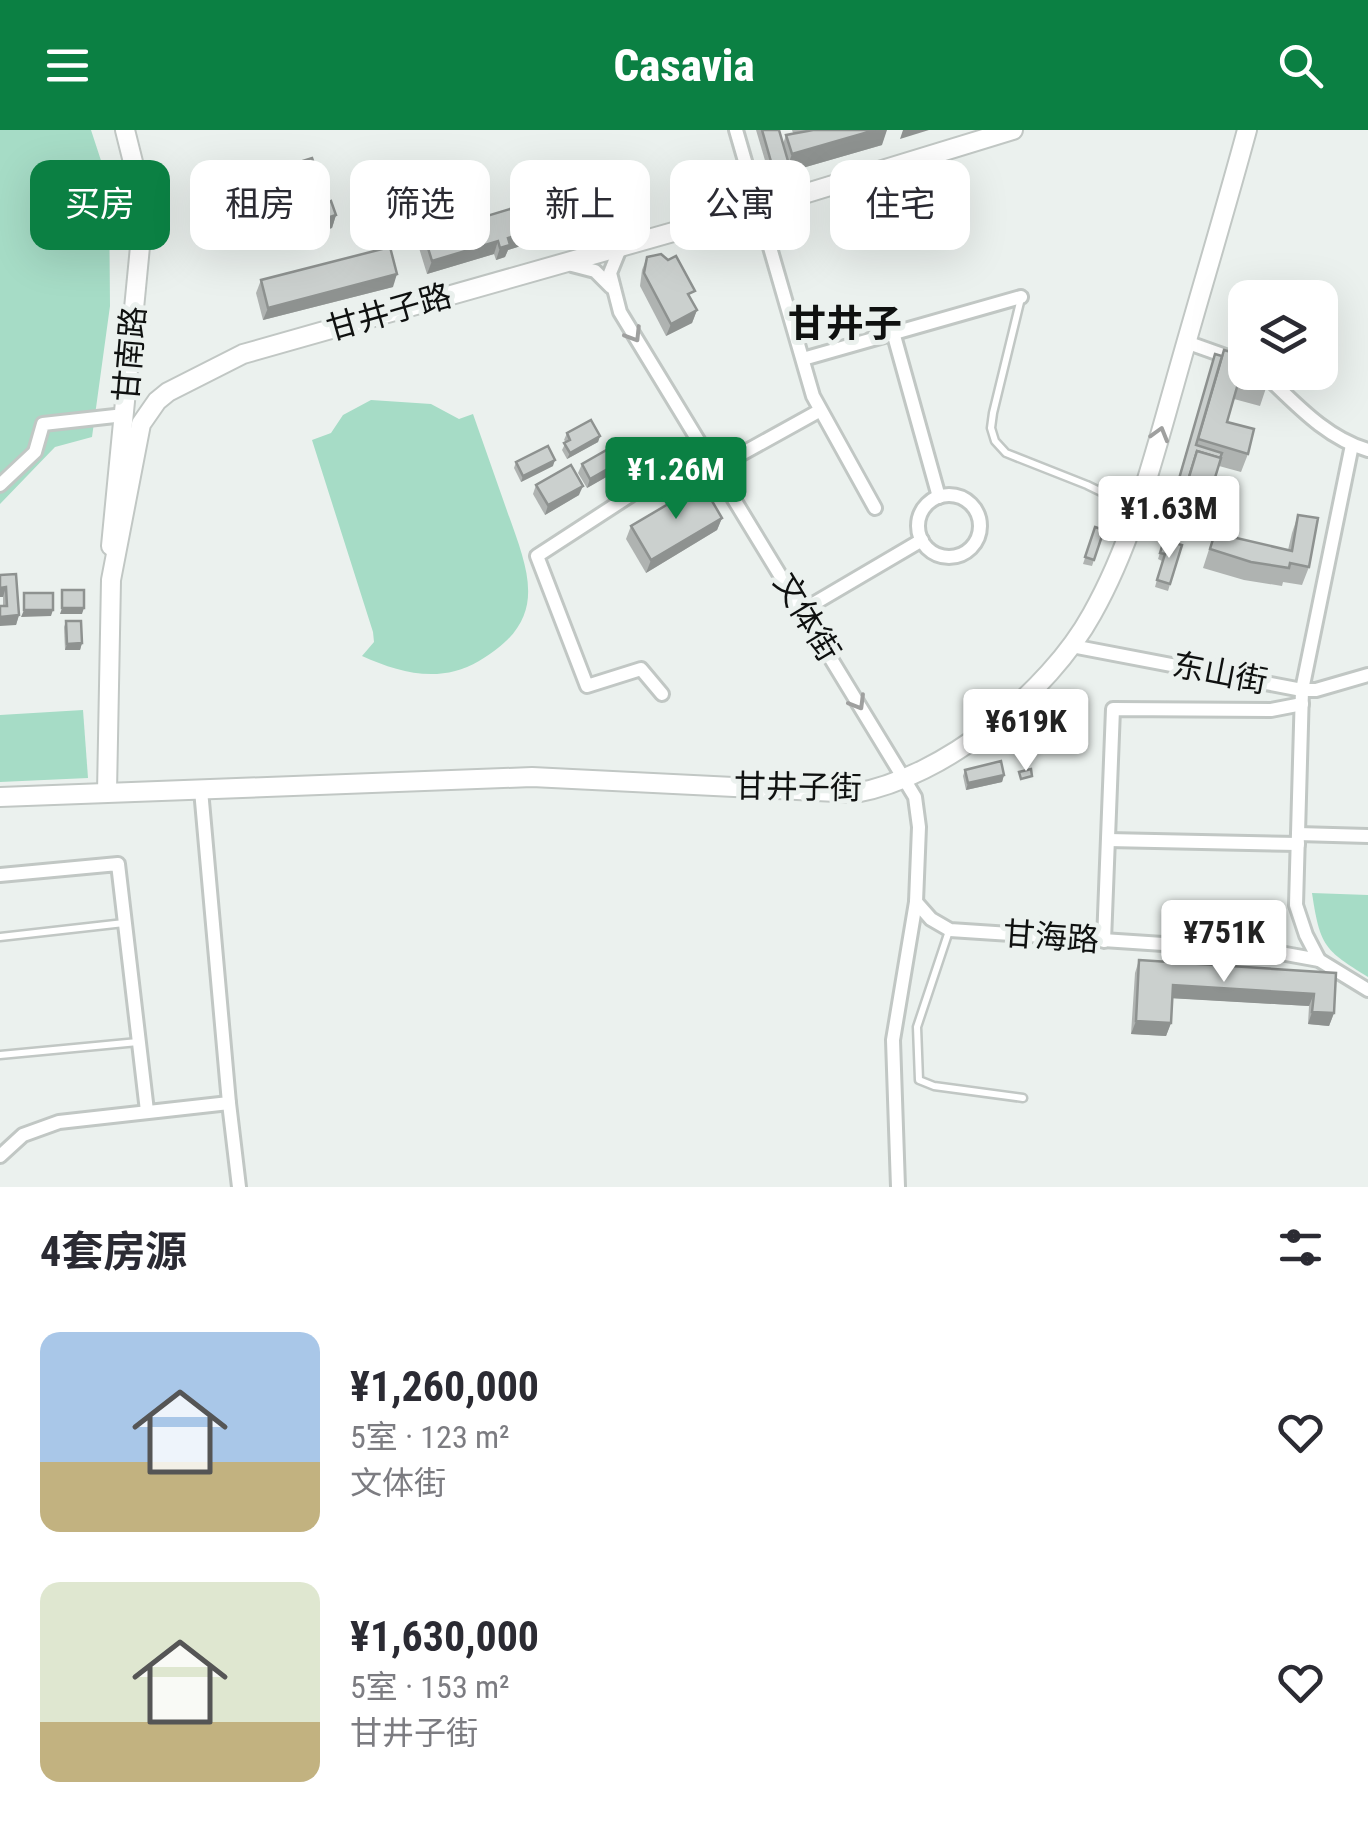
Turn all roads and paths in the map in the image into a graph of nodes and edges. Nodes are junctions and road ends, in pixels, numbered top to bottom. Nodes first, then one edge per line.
1 (125, 130) edge
2 (736, 130) edge
3 (1013, 130) edge
4 (1247, 130) edge
5 (744, 160) edge
6 (810, 192) edge
7 (608, 250) edge
8 (619, 250) edge
9 (771, 250) edge
10 (554, 266) junction
11 (611, 287) junction
12 (1021, 297) joint
13 (892, 332) junction
14 (1186, 342) junction
15 (1228, 357) edge
16 (803, 359) junction
17 (1282, 390) edge
18 (819, 411) junction
19 (124, 415) junction
20 (1352, 445) junction
21 (704, 448) junction
22 (1368, 450) edge
23 (716, 468) junction
24 (0, 486) edge
25 (939, 497) junction
26 (875, 508) dead end
27 (1138, 510) junction
28 (922, 540) junction
29 (112, 580) junction
30 (803, 610) junction
31 (1072, 646) junction
32 (1368, 675) edge
33 (662, 694) dead end
34 (1302, 697) junction
35 (903, 779) junction
36 (201, 790) junction
37 (107, 792) junction
38 (0, 797) edge
39 (1368, 836) edge
40 (1298, 839) junction
41 (1108, 840) junction
42 (0, 875) edge
43 (916, 902) junction
44 (125, 922) junction
45 (950, 930) junction
46 (0, 937) edge
47 (1104, 941) junction
48 (1319, 960) junction
49 (1368, 990) edge
50 (139, 1042) junction
51 (0, 1056) edge
52 (1023, 1098) dead end
53 (229, 1103) junction
54 (147, 1111) junction
55 (7, 1143) edge
56 (0, 1156) edge
57 (239, 1187) edge
58 (898, 1187) edge

1 - 19 street, 甘南路
2 - 5 street
3 - 6 street, 甘井子路
4 - 14 street, 甘井子街
7 - 10 street, 甘井子路
8 - 11 street
9 - 16 street
10 - 11 street
10 - 29 street, 甘井子路
11 -> 21 street, 文体街
12 - 13 street
12 - 27 lane
13 - 16 street
13 - 25 street
14 - 15 street
27 -> 14 street, 甘井子街
16 - 18 street
17 - 20 street
18 - 23 street
18 - 26 street
19 - 24 street
19 - 29 street, 甘南路
20 - 22 street
20 - 34 street
21 - 23 street, 文体街
21 - 33 street
23 - 30 street, 文体街
25 - 28 street
25 - 28 street
27 - 31 street, 甘井子街
28 - 30 street
29 - 37 street, 甘井子路
30 -> 35 street, 文体街
31 - 34 street, 东山街
31 - 35 street, 甘井子街
32 - 34 street, 东山街
34 - 40 street
34 - 41 street
35 - 36 street, 甘井子街
35 - 43 street, 文体街
36 - 37 street, 甘井子街
36 - 53 street
37 - 38 street, 甘井子街
39 - 40 street
40 - 41 street
40 - 48 street
41 - 47 street
42 - 44 street
43 - 45 street
43 - 58 street, 文体街
44 - 46 lane
44 - 50 street
45 - 47 street, 甘海路
45 - 52 lane
47 - 48 street, 甘海路
48 - 49 street, 甘海路
50 - 51 lane
50 - 54 street
53 - 54 street
53 - 57 street
54 - 55 street
55 - 56 street

